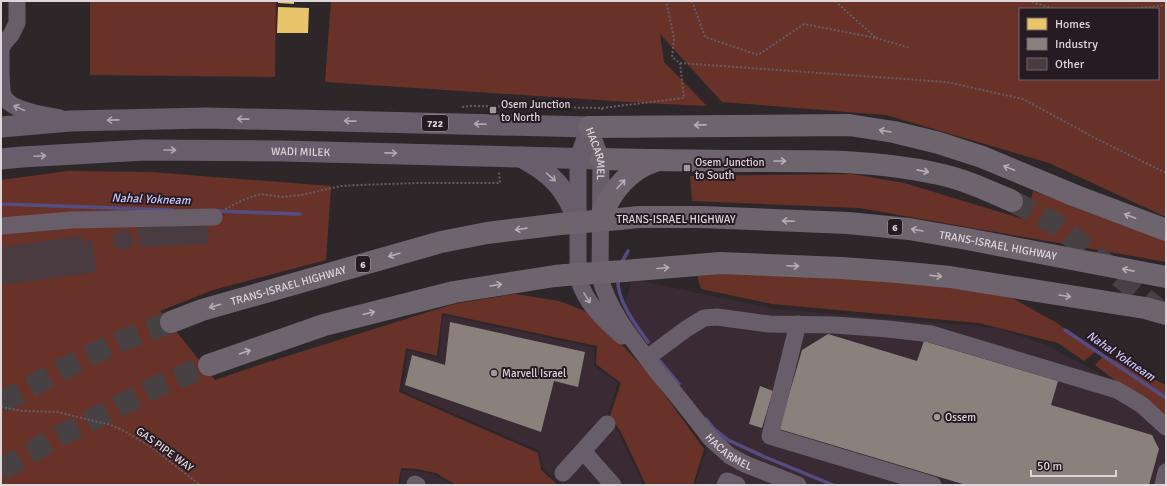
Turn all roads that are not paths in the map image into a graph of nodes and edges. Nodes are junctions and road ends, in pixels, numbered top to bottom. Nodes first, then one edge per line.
1 (17, 1) edge
2 (1, 76) edge
3 (70, 120) junction
4 (588, 126) junction
5 (1, 127) edge
6 (519, 156) junction
7 (578, 158) junction
8 (1, 159) edge
9 (601, 159) junction
10 (658, 160) junction
11 (1012, 201) tunnel mouth
12 (214, 217) road end
13 (610, 218) junction
14 (569, 221) junction
15 (1, 226) edge
16 (1166, 230) edge
17 (1166, 278) edge
18 (1166, 314) edge
19 (171, 322) tunnel mouth
20 (798, 324) junction
21 (647, 358) junction
22 (209, 365) tunnel mouth
23 (607, 424) dead end
24 (1166, 427) edge
25 (583, 451) junction
26 (1166, 472) edge
27 (563, 474) dead end
28 (613, 485) edge
29 (725, 485) edge
30 (737, 485) edge
31 (798, 485) edge
32 (933, 485) edge
33 (1163, 485) edge

1 - 2 street
3 -> 2 street
4 -> 3 main road, 722
3 - 5 main road, 722
4 - 7 street, HACARMEL
4 - 9 street, HACARMEL
16 -> 4 highway
6 - 7 main road, WADI MILEK
8 -> 6 main road, WADI MILEK
6 -> 14 main road
7 - 9 main road, WADI MILEK
7 - 14 street, HACARMEL
9 - 10 highway
9 - 13 street, HACARMEL
10 -> 11 highway
13 -> 10 highway
12 - 15 street
13 - 14 highway, TRANS-ISRAEL HIGHWAY / 6, bridge
17 -> 13 highway, TRANS-ISRAEL HIGHWAY / 6
13 - 21 street, HACARMEL
14 -> 19 highway, TRANS-ISRAEL HIGHWAY / 6
14 -> 21 street, HACARMEL
22 -> 18 highway, bridge
20 - 21 street
20 - 24 street
20 - 32 street
21 - 31 street, HACARMEL
23 - 25 street
25 - 27 street
25 - 28 street
26 - 33 street
29 - 30 street

